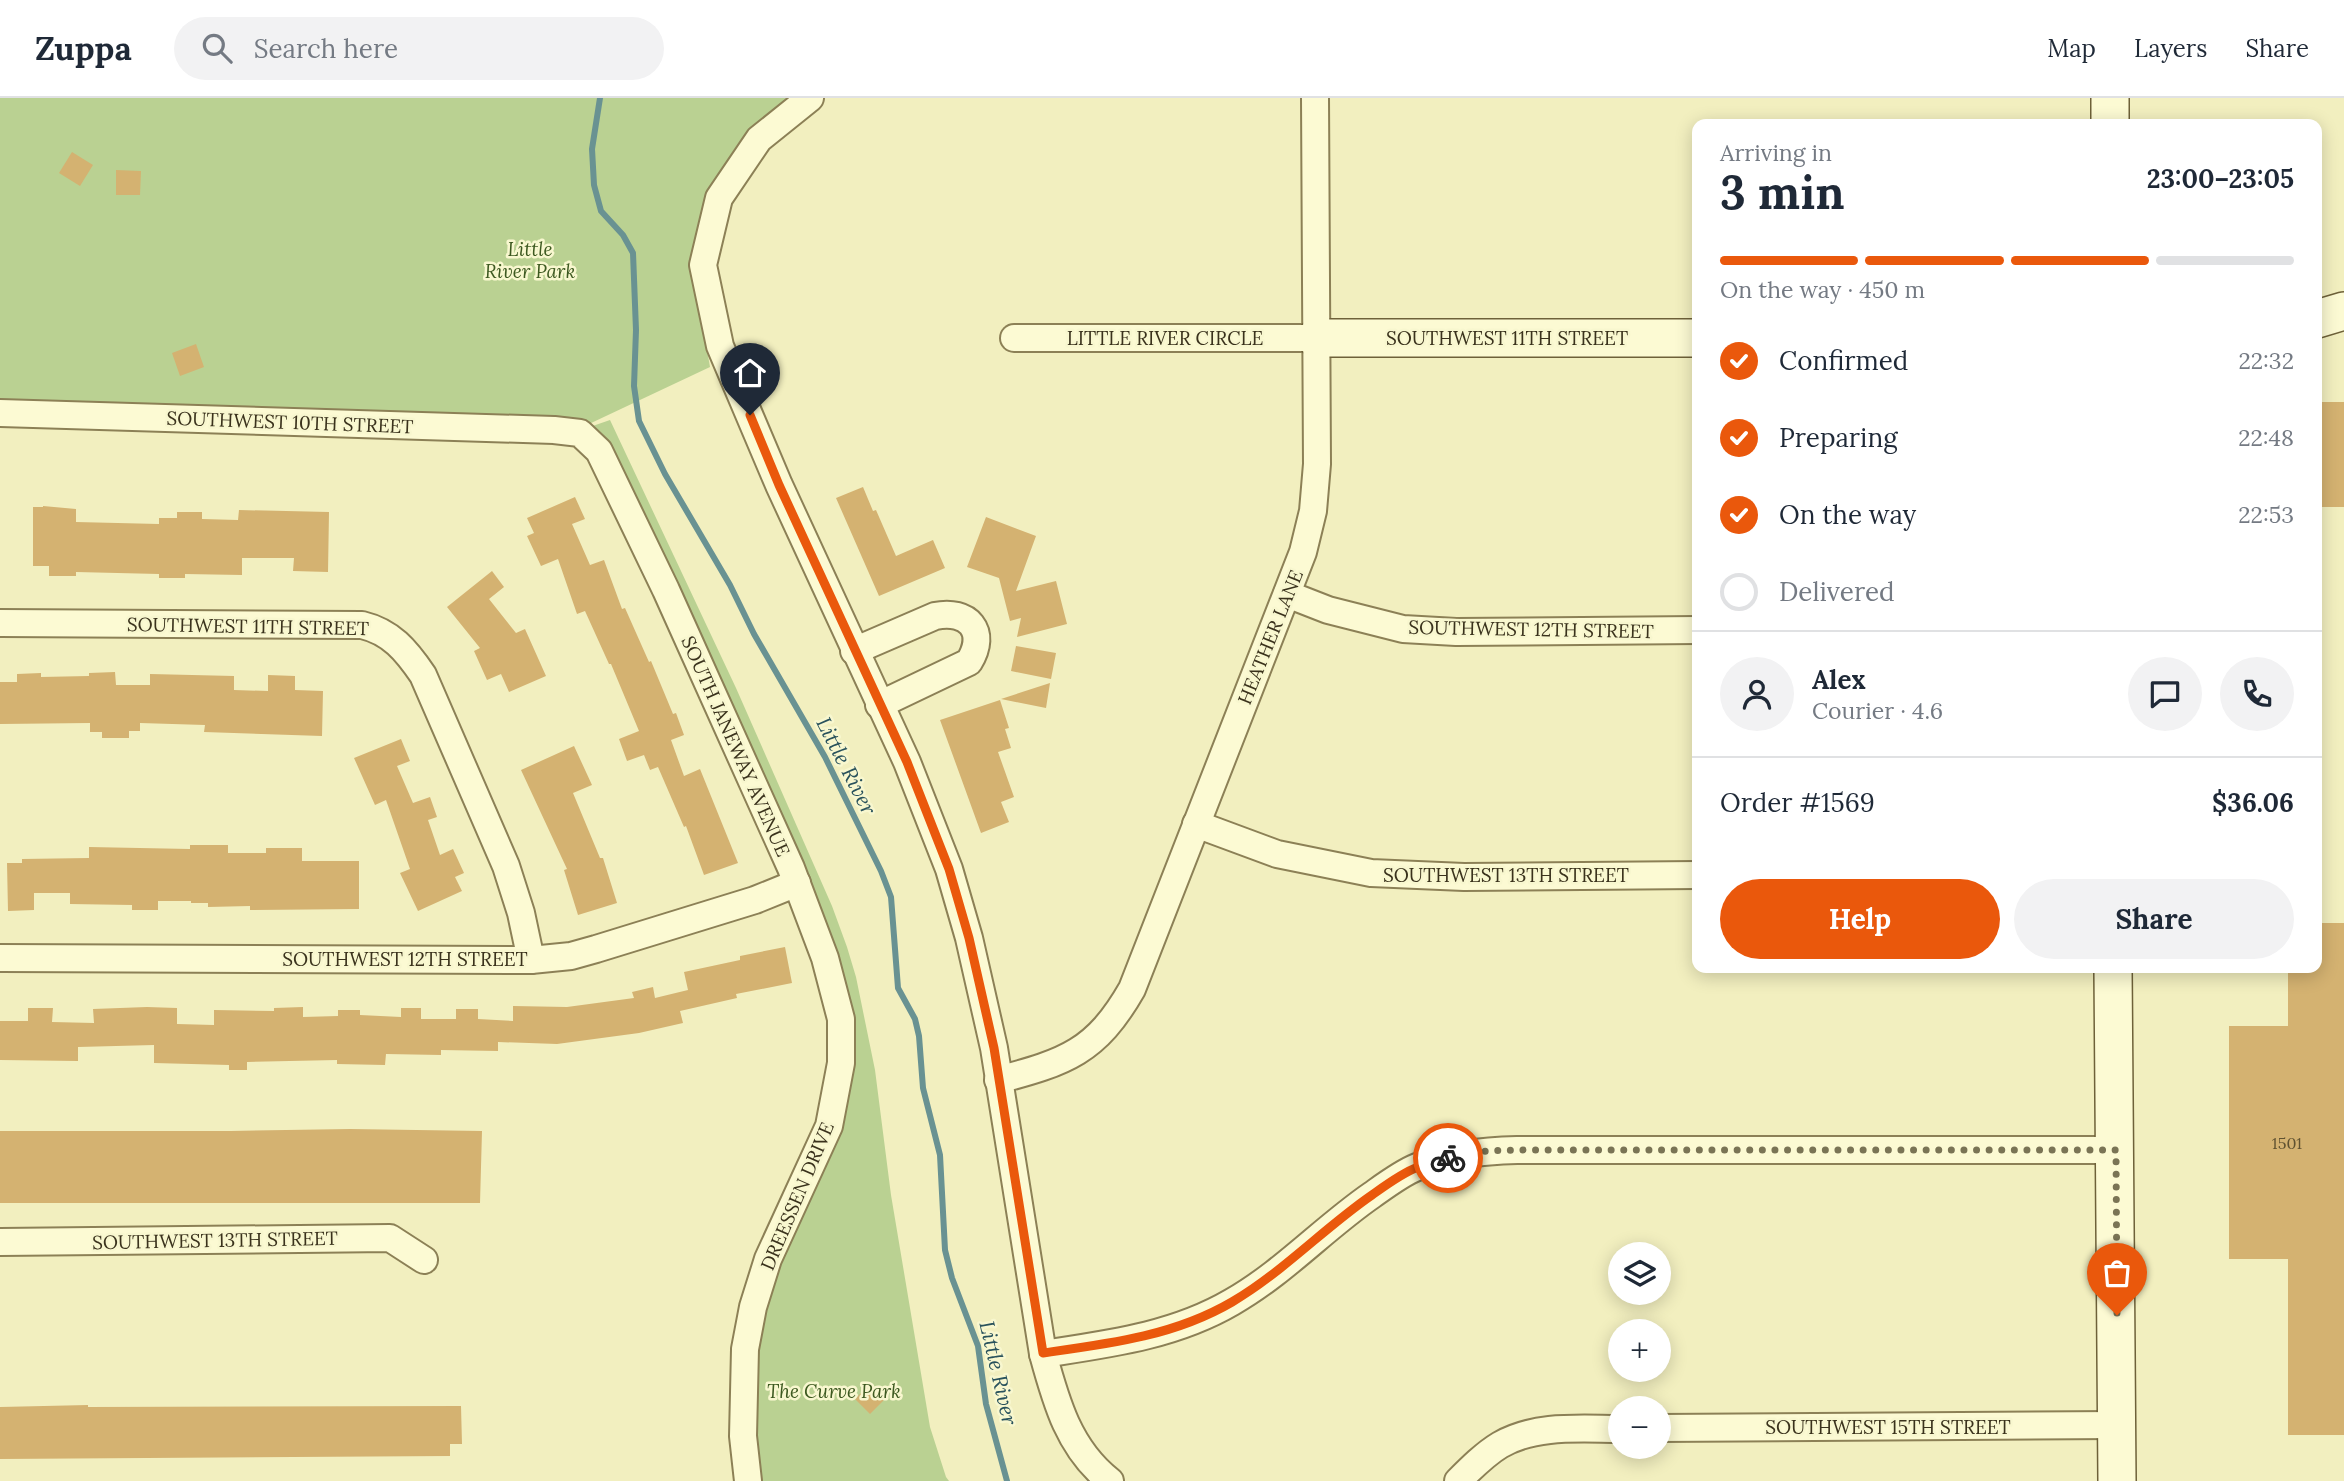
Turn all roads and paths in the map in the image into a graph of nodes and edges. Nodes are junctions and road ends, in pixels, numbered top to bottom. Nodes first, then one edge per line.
1 (810, 98) edge
2 (1315, 98) edge
3 (2110, 98) edge
4 (2110, 119) edge
5 (2344, 311) edge
6 (2322, 318) edge
7 (1014, 338) dead end
8 (1316, 338) junction
9 (1692, 338) edge
10 (0, 413) edge
11 (580, 433) joint
12 (1287, 594) junction
13 (0, 623) edge
14 (1692, 630) edge
15 (854, 651) junction
16 (879, 705) junction
17 (1196, 824) junction
18 (1692, 875) edge
19 (797, 883) junction
20 (0, 958) edge
21 (531, 960) junction
22 (2113, 973) edge
23 (839, 1078) joint
24 (998, 1080) junction
25 (2116, 1150) junction
26 (0, 1242) edge
27 (424, 1260) dead end
28 (1043, 1353) junction
29 (2118, 1425) junction
30 (1671, 1428) edge
31 (1608, 1429) edge
32 (748, 1481) edge
33 (1110, 1481) edge
34 (1458, 1481) edge
35 (2117, 1481) edge

1 - 15 street
2 - 8 street, HEATHER LANE
3 - 4 main road
5 - 6 main road
7 - 8 street, LITTLE RIVER CIRCLE
8 - 9 main road, SOUTHWEST 11TH STREET
8 - 12 street, HEATHER LANE
10 - 11 street, SOUTHWEST 10TH STREET
11 - 19 street, SOUTH JANEWAY AVENUE
12 - 14 street, SOUTHWEST 12TH STREET
12 - 17 street, HEATHER LANE
13 - 21 street, SOUTHWEST 11TH STREET
15 - 16 street
15 - 16 street
16 - 24 street
17 - 18 street, SOUTHWEST 13TH STREET
17 - 24 street, HEATHER LANE
19 - 21 street, SOUTHWEST 12TH STREET
19 - 23 street, SOUTH JANEWAY AVENUE
20 - 21 street, SOUTHWEST 12TH STREET
22 - 25 main road
23 - 32 street, DREESSEN DRIVE
24 - 28 street
25 - 28 street
25 - 29 main road
26 - 27 street, SOUTHWEST 13TH STREET
28 - 33 street
29 - 30 street, SOUTHWEST 15TH STREET
29 - 35 main road
31 - 34 street

